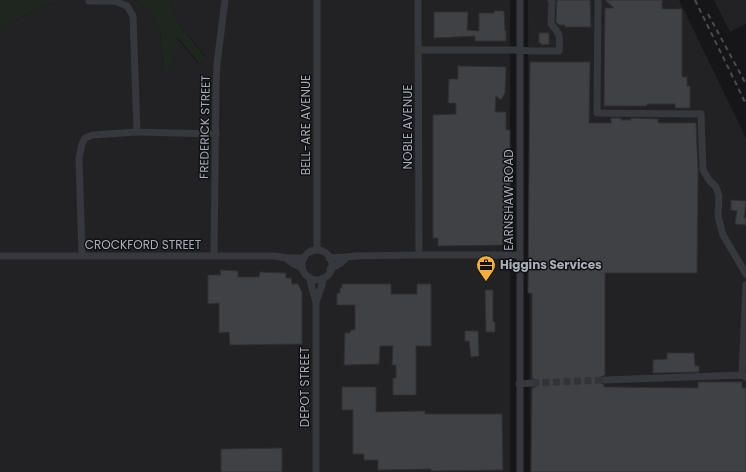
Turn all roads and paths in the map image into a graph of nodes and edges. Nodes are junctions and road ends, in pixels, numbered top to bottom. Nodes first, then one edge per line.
1 (225, 0) edge
2 (317, 0) edge
3 (418, 0) edge
4 (520, 0) edge
5 (551, 0) edge
6 (598, 0) edge
7 (89, 1) edge
8 (418, 50) junction
9 (520, 50) junction
10 (137, 132) junction
11 (216, 134) junction
12 (317, 250) junction
13 (419, 255) junction
14 (520, 255) junction
15 (0, 256) edge
16 (82, 256) junction
17 (214, 256) junction
18 (347, 257) junction
19 (286, 258) junction
20 (304, 258) junction
21 (329, 258) junction
22 (302, 268) junction
23 (330, 269) junction
24 (746, 274) edge
25 (309, 277) junction
26 (323, 278) junction
27 (746, 285) edge
28 (316, 302) junction
29 (744, 376) edge
30 (605, 380) tunnel mouth
31 (532, 383) tunnel mouth
32 (519, 384) junction
33 (316, 472) edge
34 (520, 472) edge

1 - 11 street, FREDERICK STREET
2 - 12 street, BELL-ARE AVENUE
3 - 8 street, NOBLE AVENUE
4 - 9 street, EARNSHAW ROAD
5 - 9 street
6 - 24 street
7 - 10 street
8 - 9 street
8 - 13 street, NOBLE AVENUE
9 - 14 street, EARNSHAW ROAD
10 - 11 street
10 - 16 street
11 - 17 street, FREDERICK STREET
12 - 20 street
12 - 21 street
13 - 14 street
13 - 18 street
14 - 32 street, EARNSHAW ROAD
15 - 16 street, CROCKFORD STREET
16 - 17 street, CROCKFORD STREET
17 - 19 street, CROCKFORD STREET
18 - 21 street
18 - 23 street
19 - 20 street, CROCKFORD STREET
19 - 22 street, CROCKFORD STREET
20 - 22 street
21 - 23 street
22 - 25 street
23 - 26 street
25 - 26 street
25 - 28 street, DEPOT STREET
26 - 28 street, DEPOT STREET
27 - 29 street
28 - 33 street, DEPOT STREET
29 - 30 street
31 - 32 street
32 - 34 street, EARNSHAW ROAD

